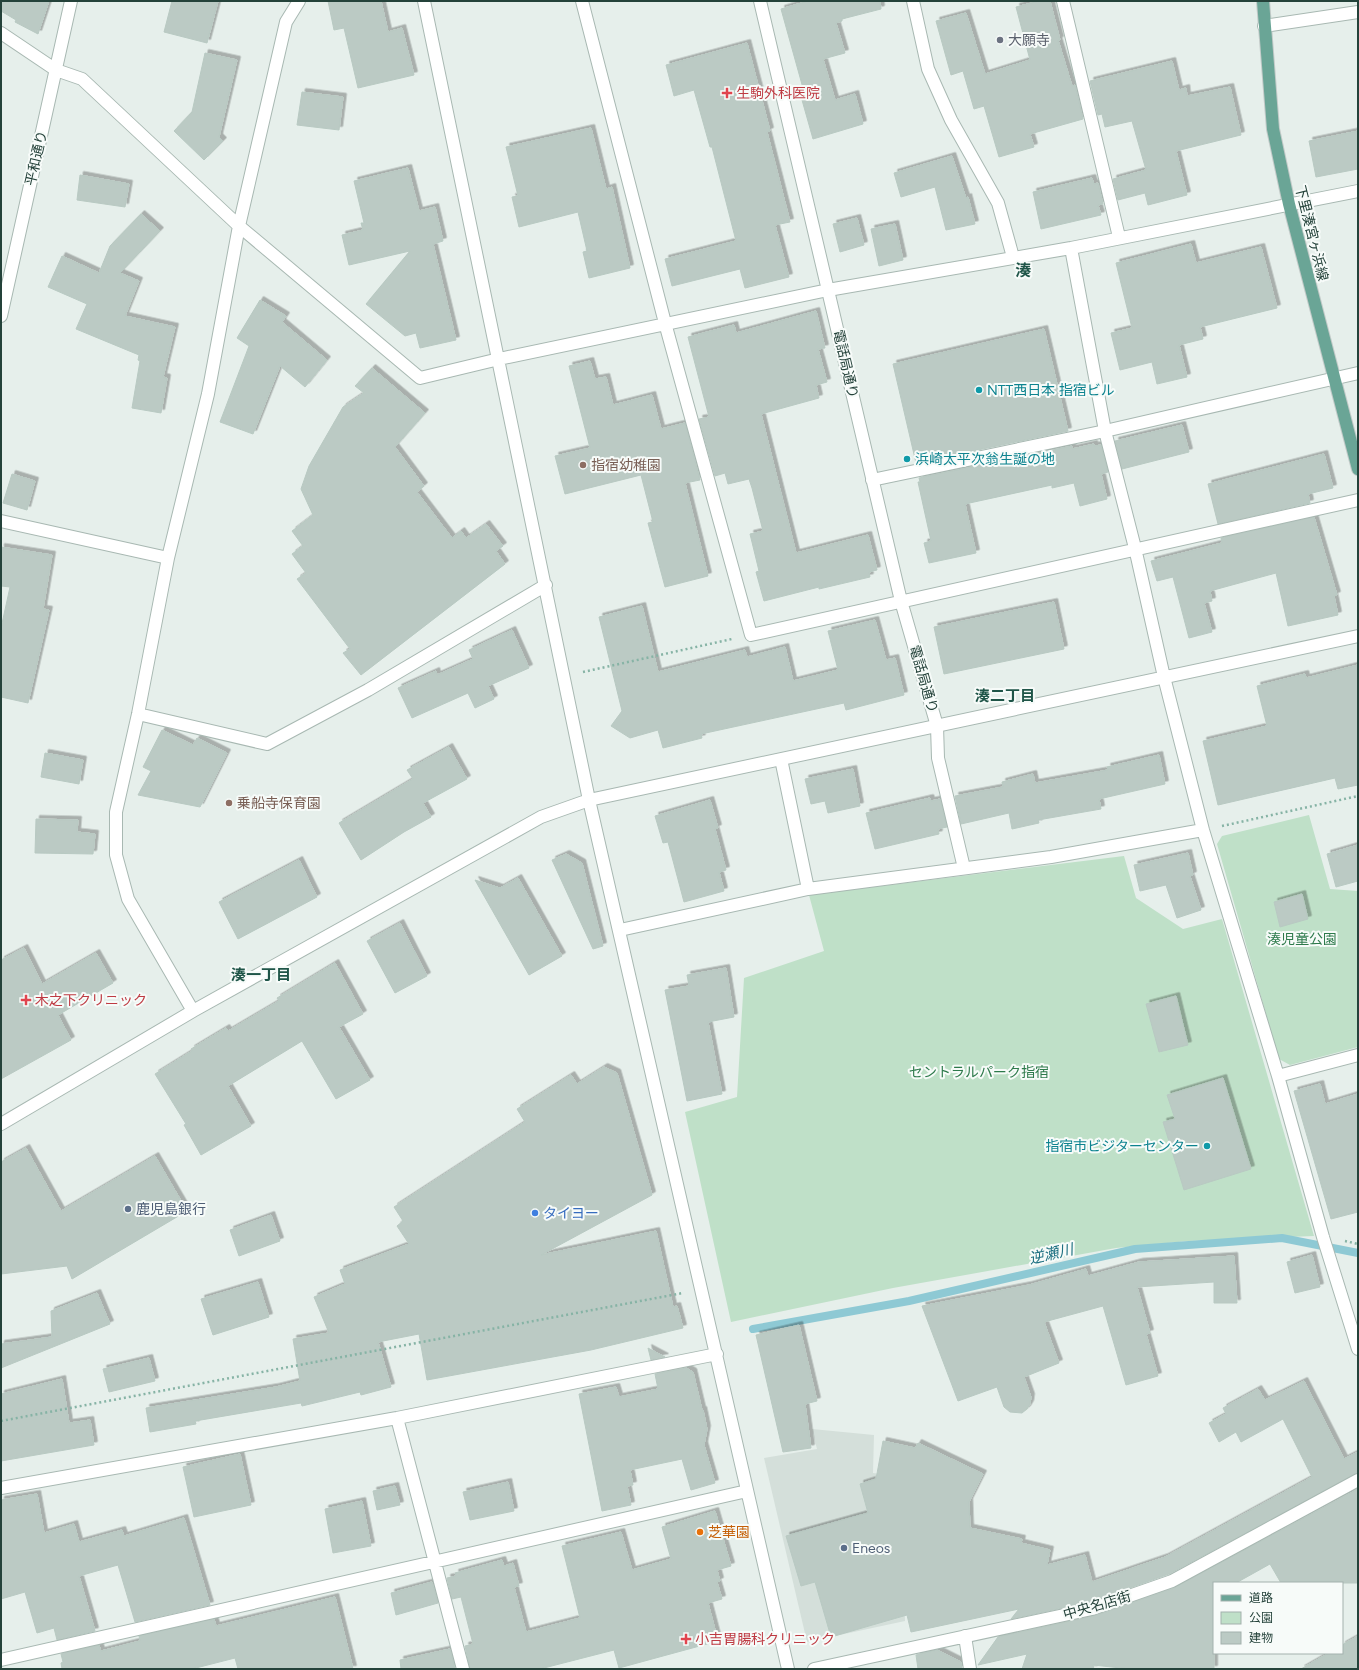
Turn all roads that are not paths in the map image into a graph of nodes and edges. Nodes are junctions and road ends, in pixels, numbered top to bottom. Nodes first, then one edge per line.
1 (71, 1) edge
2 (299, 1) edge
3 (424, 1) edge
4 (582, 1) edge
5 (760, 1) edge
6 (914, 1) edge
7 (1063, 1) edge
8 (1263, 1) edge
9 (1358, 12) edge
10 (1264, 26) junction
11 (1, 33) edge
12 (56, 70) junction
13 (1358, 191) edge
14 (1289, 204) junction
15 (239, 226) junction
16 (1119, 237) junction
17 (1071, 248) junction
18 (1013, 257) junction
19 (828, 290) junction
20 (1, 316) edge
21 (665, 323) junction
22 (499, 359) junction
23 (1358, 373) edge
24 (1334, 378) junction
25 (1104, 431) junction
26 (1358, 469) edge
27 (872, 480) junction
28 (1358, 500) edge
29 (1, 521) edge
30 (1135, 548) junction
31 (168, 558) junction
32 (546, 585) junction
33 (901, 601) junction
34 (1358, 636) edge
35 (1164, 677) junction
36 (138, 714) junction
37 (937, 726) junction
38 (781, 759) junction
39 (590, 800) junction
40 (1202, 830) junction
41 (964, 868) junction
42 (808, 889) junction
43 (620, 930) junction
44 (193, 1011) junction
45 (1358, 1055) edge
46 (1278, 1076) junction
47 (1, 1124) edge
48 (1358, 1349) edge
49 (717, 1354) junction
50 (397, 1418) junction
51 (1358, 1480) edge
52 (1, 1488) edge
53 (748, 1491) junction
54 (434, 1562) junction
55 (965, 1636) junction
56 (1, 1660) edge
57 (463, 1669) edge
58 (788, 1669) edge
59 (814, 1669) edge
60 (970, 1669) edge

1 - 12 street, 平和通り
2 - 15 street
3 - 22 street
4 - 21 street
5 - 19 street, 電話局通り
6 - 18 street
7 - 16 street
8 - 10 main road, 下里湊宮ヶ浜線
9 - 10 street
10 - 14 main road, 下里湊宮ヶ浜線
11 - 12 street
12 - 15 street
12 - 20 street, 平和通り
13 - 14 street
14 - 16 street
14 - 24 main road, 下里湊宮ヶ浜線
15 - 22 street
15 - 31 street
16 - 17 street
17 - 18 street
17 - 25 street
18 - 19 street
19 - 21 street
19 - 27 street, 電話局通り
21 - 22 street
21 - 33 street
22 - 32 street
23 - 24 street
24 - 25 street
24 - 26 main road, 下里湊宮ヶ浜線
25 - 27 street
25 - 30 street
27 - 33 street, 電話局通り
28 - 30 street
29 - 31 street
30 - 33 street
30 - 35 street
31 - 36 street
32 - 36 street
32 - 39 street
33 - 37 street, 電話局通り
34 - 35 street
35 - 37 street
35 - 40 street
36 - 44 street
37 - 38 street
37 - 41 street, 電話局通り
38 - 39 street
38 - 42 street
39 - 43 street
39 - 44 street
40 - 41 street
40 - 46 street
41 - 42 street
42 - 43 street
43 - 49 street
44 - 47 street
45 - 46 street
46 - 48 street
49 - 50 street
49 - 53 street
50 - 52 street
50 - 54 street
51 - 55 street, 中央名店街
53 - 54 street
53 - 58 street
54 - 56 street
54 - 57 street
55 - 59 street, 中央名店街
55 - 60 street

